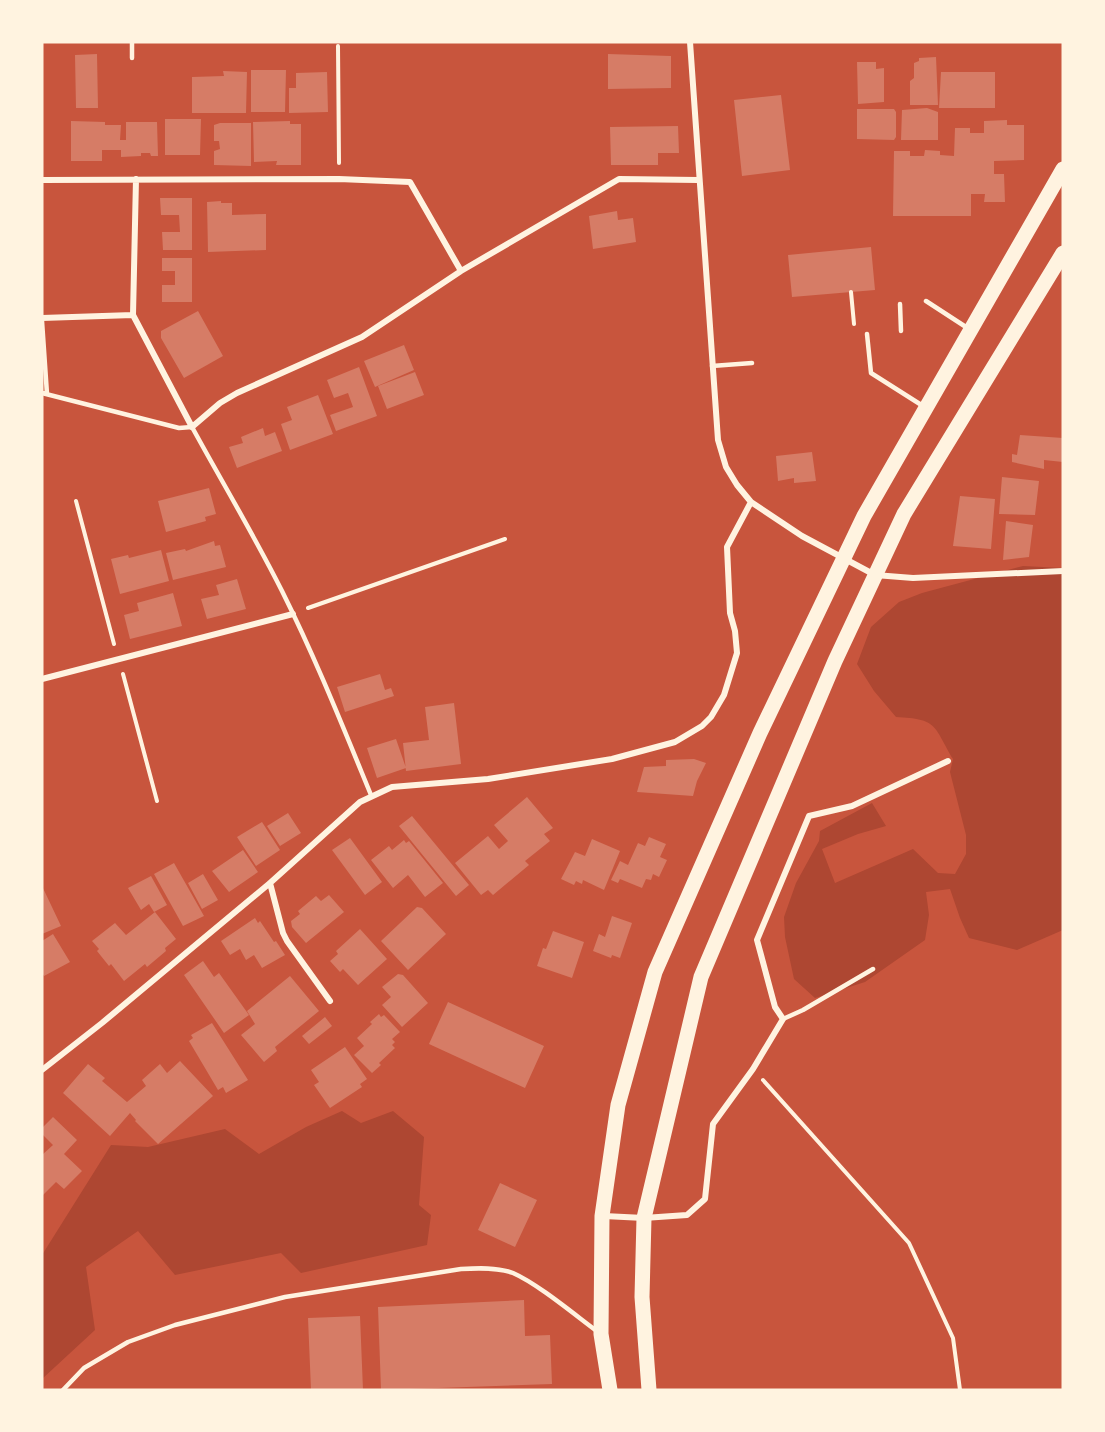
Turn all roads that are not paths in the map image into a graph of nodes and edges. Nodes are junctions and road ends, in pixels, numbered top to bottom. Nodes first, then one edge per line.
1 (132, 42) edge
2 (690, 42) edge
3 (132, 58) dead end
4 (1063, 169) edge
5 (136, 179) junction
6 (42, 180) edge
7 (698, 180) junction
8 (1063, 253) edge
9 (461, 271) junction
10 (926, 302) dead end
11 (900, 304) dead end
12 (133, 315) junction
13 (42, 320) edge
14 (970, 330) junction
15 (901, 331) dead end
16 (867, 334) dead end
17 (752, 363) dead end
18 (712, 366) junction
19 (45, 393) edge
20 (925, 408) junction
21 (192, 427) junction
22 (751, 502) junction
23 (843, 558) junction
24 (1063, 571) edge
25 (874, 575) junction
26 (293, 614) junction
27 (42, 679) edge
28 (948, 761) dead end
29 (371, 795) junction
30 (270, 883) junction
31 (873, 969) dead end
32 (330, 1001) dead end
33 (783, 1019) junction
34 (42, 1070) edge
35 (602, 1216) junction
36 (644, 1218) junction
37 (601, 1334) junction
38 (63, 1390) edge
39 (610, 1390) edge
40 (649, 1390) edge

1 - 3 lane
2 - 7 street
4 - 14 main road
5 - 6 street
5 - 9 street
5 - 12 street
7 - 9 street
7 - 18 street
8 - 25 main road
9 - 21 street
10 - 14 lane
11 - 15 lane
12 - 13 street
12 - 21 street
13 - 19 lane
14 - 20 main road
16 - 20 lane
17 - 18 lane
18 - 22 street
19 - 21 lane
20 - 23 main road
21 - 26 lane
22 - 23 street
22 - 29 street
23 - 25 street
23 - 35 main road
24 - 25 street
25 - 36 main road
26 - 27 street
26 - 29 lane
28 - 33 street
29 - 30 street
30 - 32 street
30 - 34 street
31 - 33 lane
33 - 36 street
35 - 36 street
35 - 37 main road
36 - 40 main road
37 - 38 lane
37 - 39 main road

